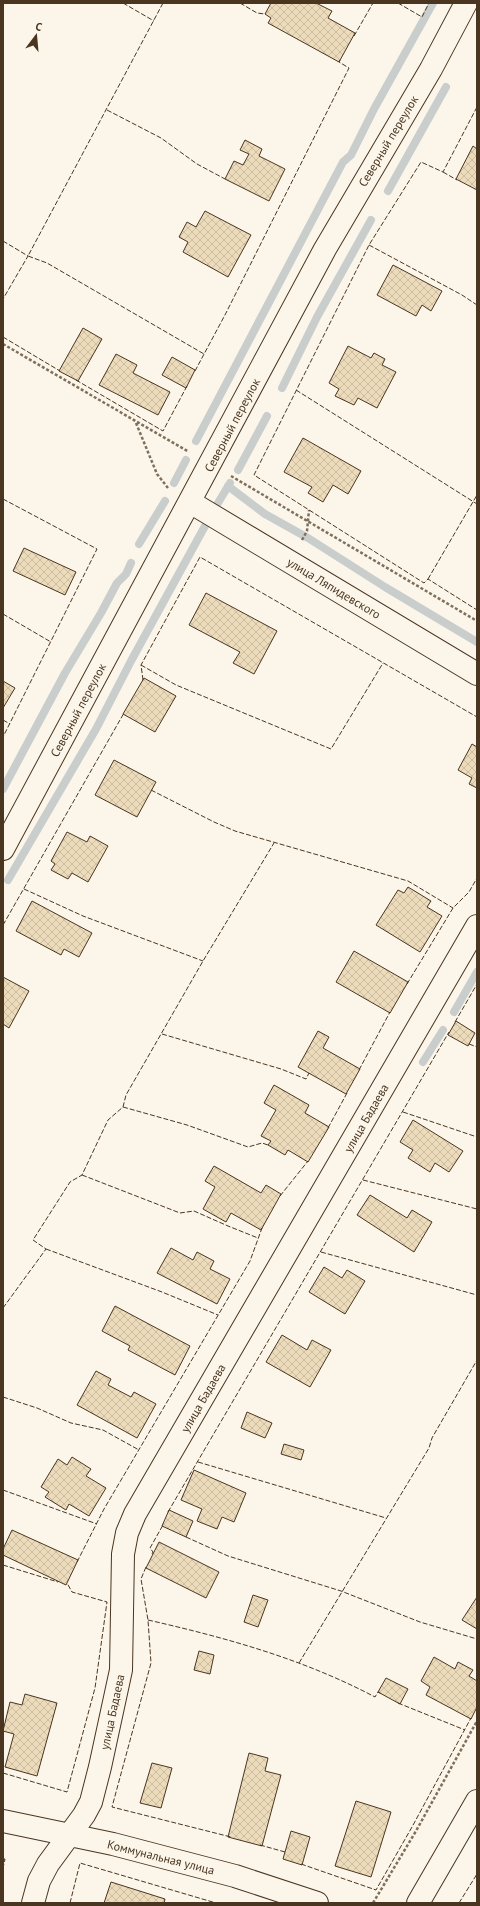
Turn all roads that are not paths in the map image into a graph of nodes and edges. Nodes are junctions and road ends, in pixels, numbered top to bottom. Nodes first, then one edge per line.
1 (466, 3) edge
2 (190, 502) junction
3 (477, 674) edge
4 (3, 849) edge
5 (477, 926) edge
6 (477, 1801) edge
7 (3, 1821) edge
8 (70, 1835) junction
9 (33, 1903) edge
10 (317, 1903) edge
11 (418, 1903) edge

1 - 2 street, Северный переулок
2 - 3 street, улица Ляпидевского
2 - 4 street, Северный переулок
5 - 8 street, улица Бадаева
6 - 11 street
7 - 8 street, Коммунальная улица
8 - 9 street, улица Бадаева
8 - 10 street, Коммунальная улица

